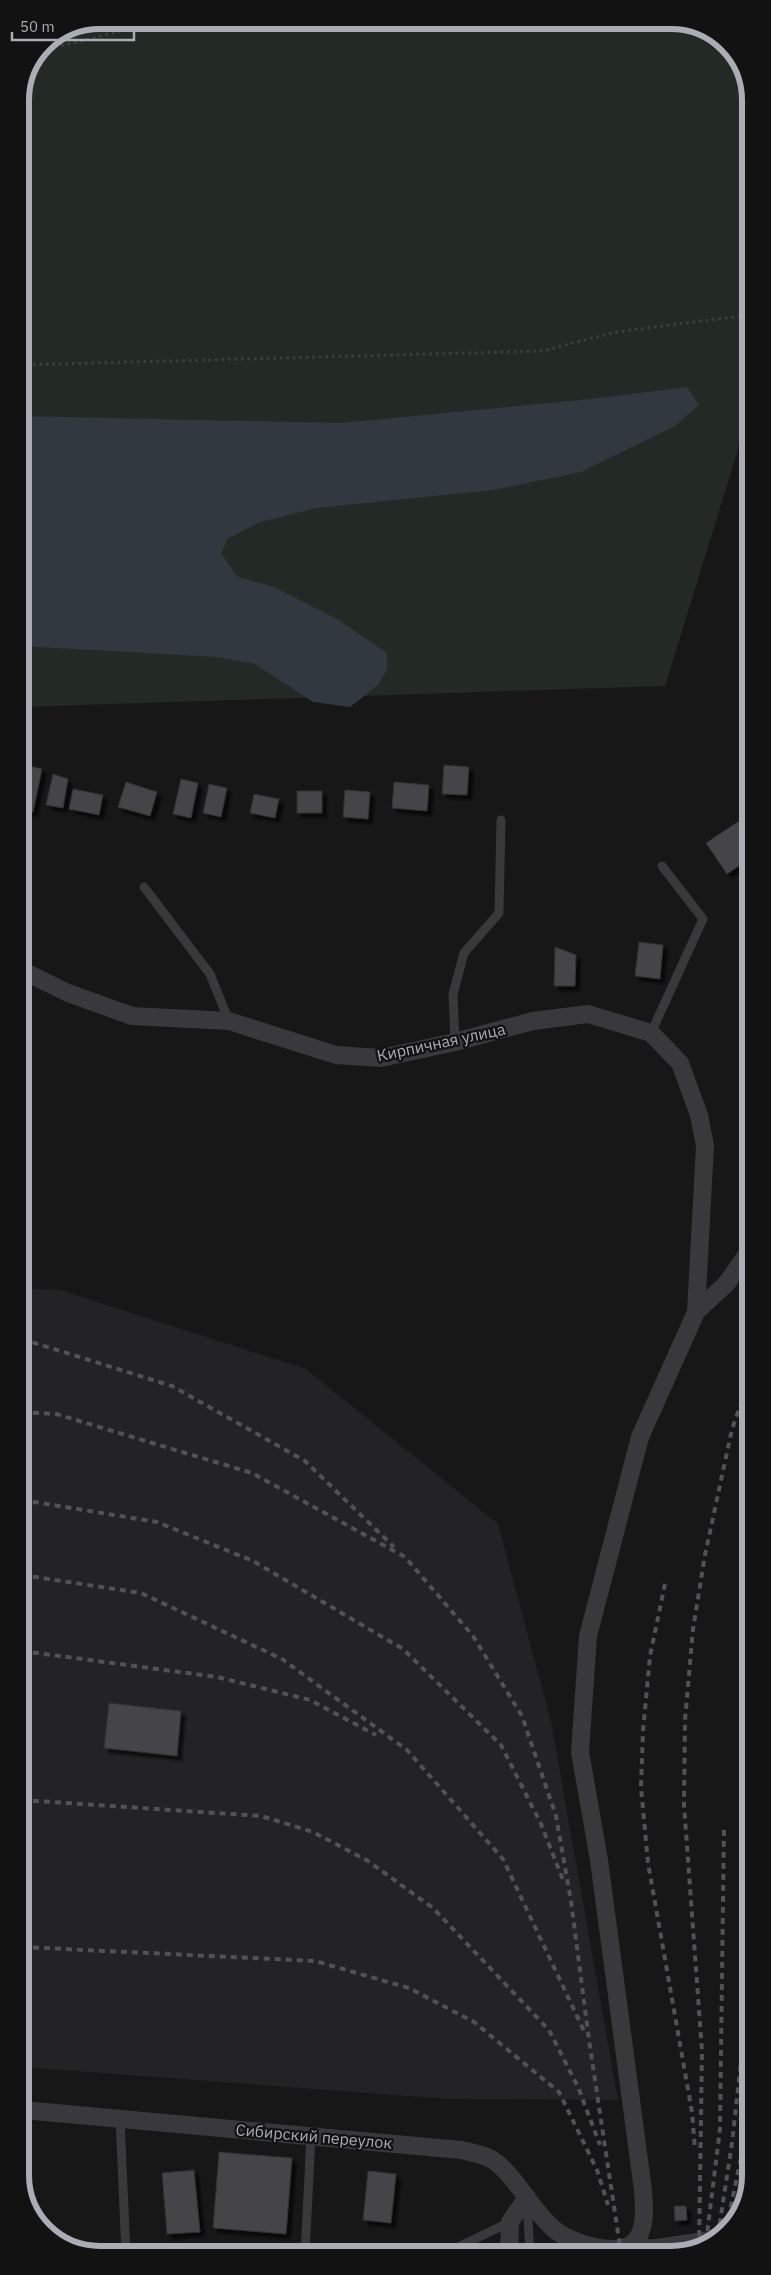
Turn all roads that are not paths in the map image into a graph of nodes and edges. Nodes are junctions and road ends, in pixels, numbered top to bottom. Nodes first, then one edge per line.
1 (501, 820) dead end
2 (662, 866) dead end
3 (144, 887) dead end
4 (29, 974) edge
5 (229, 1021) junction
6 (651, 1033) junction
7 (455, 1042) junction
8 (742, 1261) edge
9 (696, 1312) junction
10 (29, 2111) edge
11 (120, 2118) junction
12 (310, 2136) junction
13 (527, 2197) junction
14 (510, 2222) junction
15 (708, 2236) edge
16 (471, 2241) junction
17 (634, 2242) junction
18 (126, 2246) edge
19 (305, 2246) edge
20 (461, 2246) edge
21 (471, 2246) edge
22 (509, 2246) edge
23 (530, 2246) edge
24 (591, 2246) edge
25 (623, 2246) edge

1 - 7 lane
2 - 6 lane
3 - 5 lane
4 - 5 street, Кирпичная улица
5 - 7 street, Кирпичная улица
6 - 7 street, Кирпичная улица
6 - 9 street, Кирпичная улица
8 - 9 street
9 - 17 street
10 - 11 street, Сибирский переулок
11 - 12 street, Сибирский переулок
11 - 18 lane
12 - 13 street, Сибирский переулок
12 - 19 lane
13 - 14 street
13 - 23 lane
13 - 24 street, Сибирский переулок
14 - 16 lane
14 - 22 street
15 - 17 lane
16 - 20 lane
16 - 21 lane
17 - 25 street, Сибирский переулок

